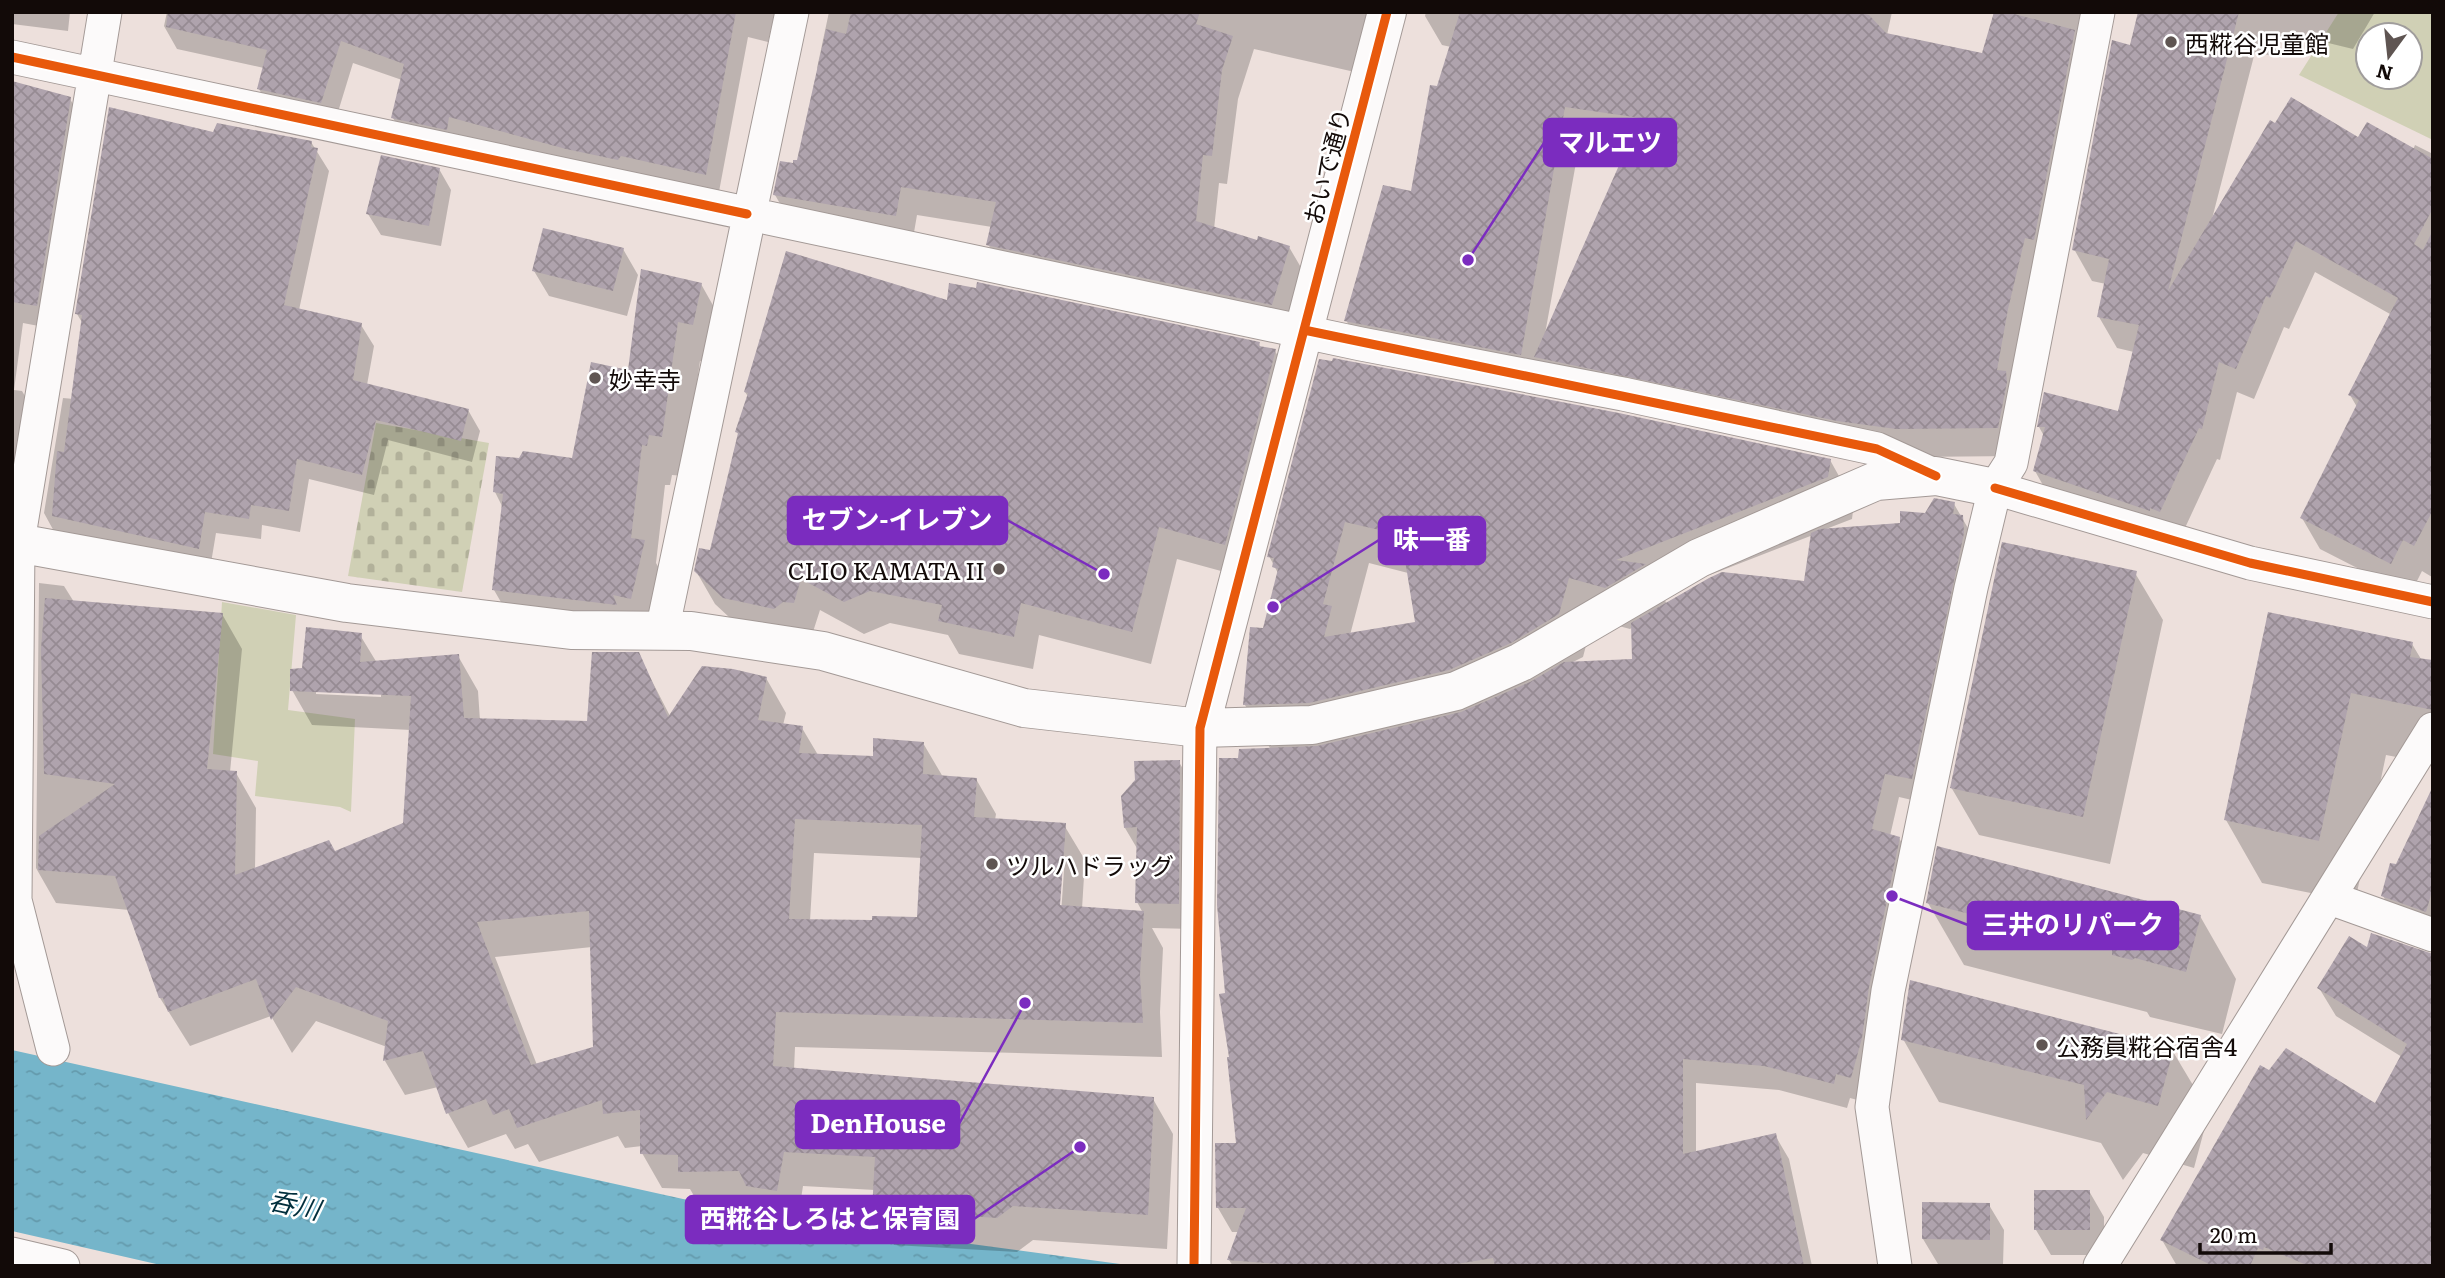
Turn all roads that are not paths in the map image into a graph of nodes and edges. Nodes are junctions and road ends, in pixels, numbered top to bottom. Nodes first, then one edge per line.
1 (105, 12) edge
2 (792, 12) edge
3 (1387, 12) edge
4 (2098, 12) edge
5 (12, 57) edge
6 (95, 73) junction
7 (747, 214) junction
8 (1304, 330) junction
9 (1936, 475) junction
10 (1995, 488) junction
11 (15, 542) edge
12 (2433, 602) edge
13 (662, 631) junction
14 (1199, 728) junction
15 (2433, 729) edge
16 (2330, 898) junction
17 (2433, 935) edge
18 (53, 1049) dead end
19 (12, 1254) edge
20 (64, 1266) edge
21 (1194, 1266) edge
22 (1895, 1266) edge
23 (2100, 1266) edge

1 - 6 street
2 - 7 street
3 - 8 street, おいで通り
4 - 10 street
5 - 6 street
6 - 7 street
6 - 11 street
7 - 8 street
7 - 13 street
8 - 9 street
8 - 14 street, おいで通り
9 - 10 street
9 - 14 street
10 - 12 street
10 - 22 street
11 - 13 street
11 - 18 street
13 - 14 street
14 - 21 street
15 - 16 street
16 - 17 street
16 - 23 street
19 - 20 street

